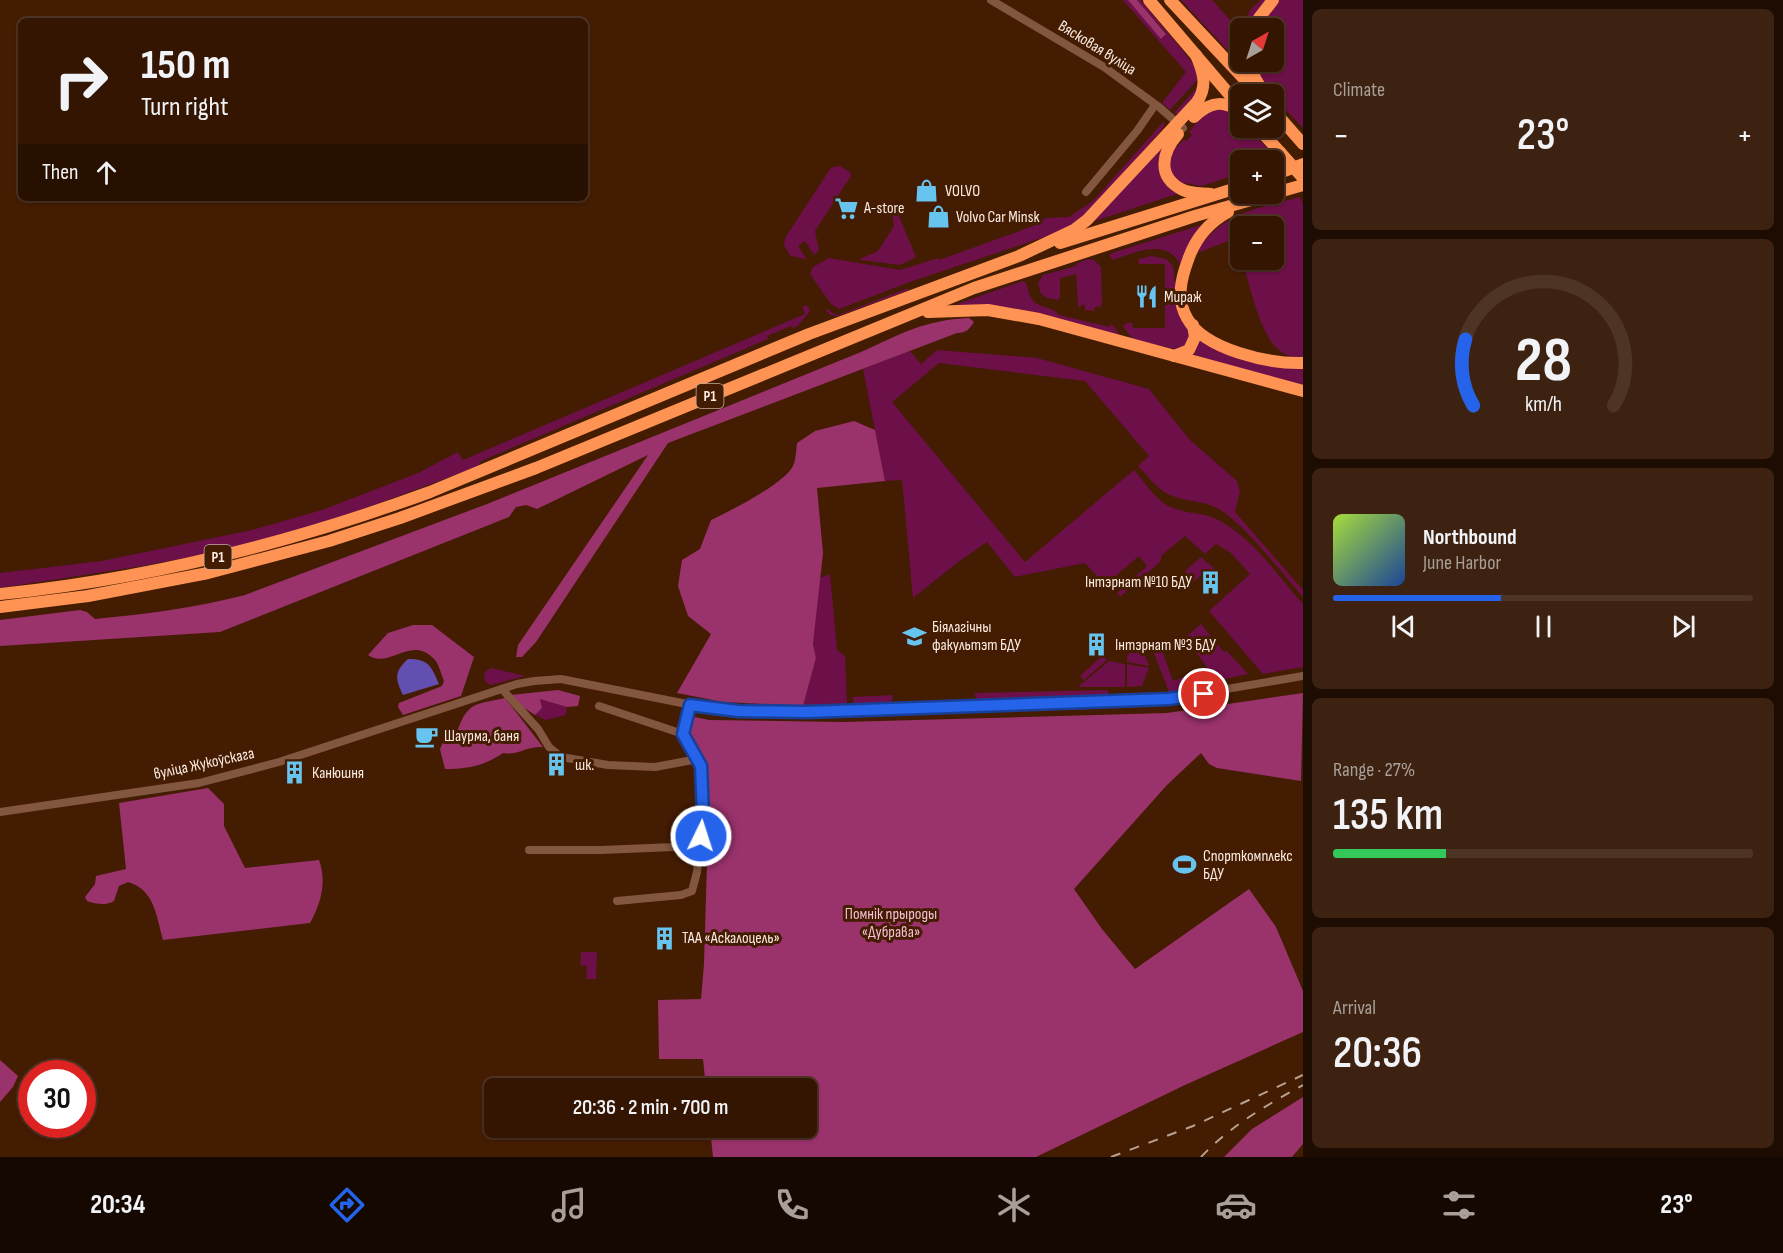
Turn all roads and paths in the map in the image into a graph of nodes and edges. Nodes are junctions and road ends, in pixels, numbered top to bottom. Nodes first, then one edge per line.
1 (991, 0) edge
2 (1149, 0) edge
3 (1170, 0) edge
4 (1274, 0) edge
5 (1259, 18) edge
6 (1196, 55) junction
7 (1249, 84) edge
8 (1230, 95) edge
9 (1230, 105) edge
10 (1157, 106) junction
11 (1284, 123) edge
12 (1181, 126) junction
13 (1267, 138) edge
14 (1303, 144) edge
15 (1303, 164) edge
16 (1284, 171) edge
17 (1303, 178) edge
18 (1303, 185) edge
19 (1230, 191) edge
20 (1284, 191) edge
21 (1086, 192) dead end
22 (1218, 195) junction
23 (1241, 204) edge
24 (1243, 204) edge
25 (1019, 256) junction
26 (907, 316) junction
27 (1192, 325) junction
28 (1174, 356) junction
29 (1303, 363) edge
30 (1303, 391) edge
31 (0, 594) edge
32 (0, 607) edge
33 (1303, 676) edge
34 (502, 690) junction
35 (690, 705) junction
36 (599, 706) dead end
37 (683, 734) junction
38 (698, 759) junction
39 (0, 812) edge
40 (699, 846) junction
41 (528, 850) dead end
42 (617, 901) dead end

1 - 10 street, Вясковая вуліца
2 - 6 highway
3 - 7 highway
4 - 5 highway
6 - 8 highway
6 - 12 highway
9 - 12 highway
10 - 12 street, Вясковая вуліца
10 - 21 street
11 - 14 highway
12 - 22 highway
12 - 25 highway
13 - 17 highway, bridge
15 - 16 highway
18 - 20 highway, Р1
19 - 22 highway, Р1
22 - 25 highway, Р1
23 - 26 highway, Р1
24 - 27 highway
25 - 31 highway, Р1
26 - 28 highway
26 - 32 highway, Р1
27 - 28 highway
27 - 29 highway
28 - 30 highway
33 - 35 street, вуліца Жукоўскага
34 - 35 street, вуліца Жукоўскага
34 - 38 street
34 - 39 street, вуліца Жукоўскага
35 - 37 street
36 - 37 street
37 - 38 street
38 - 40 street
40 - 41 street
40 - 42 street

